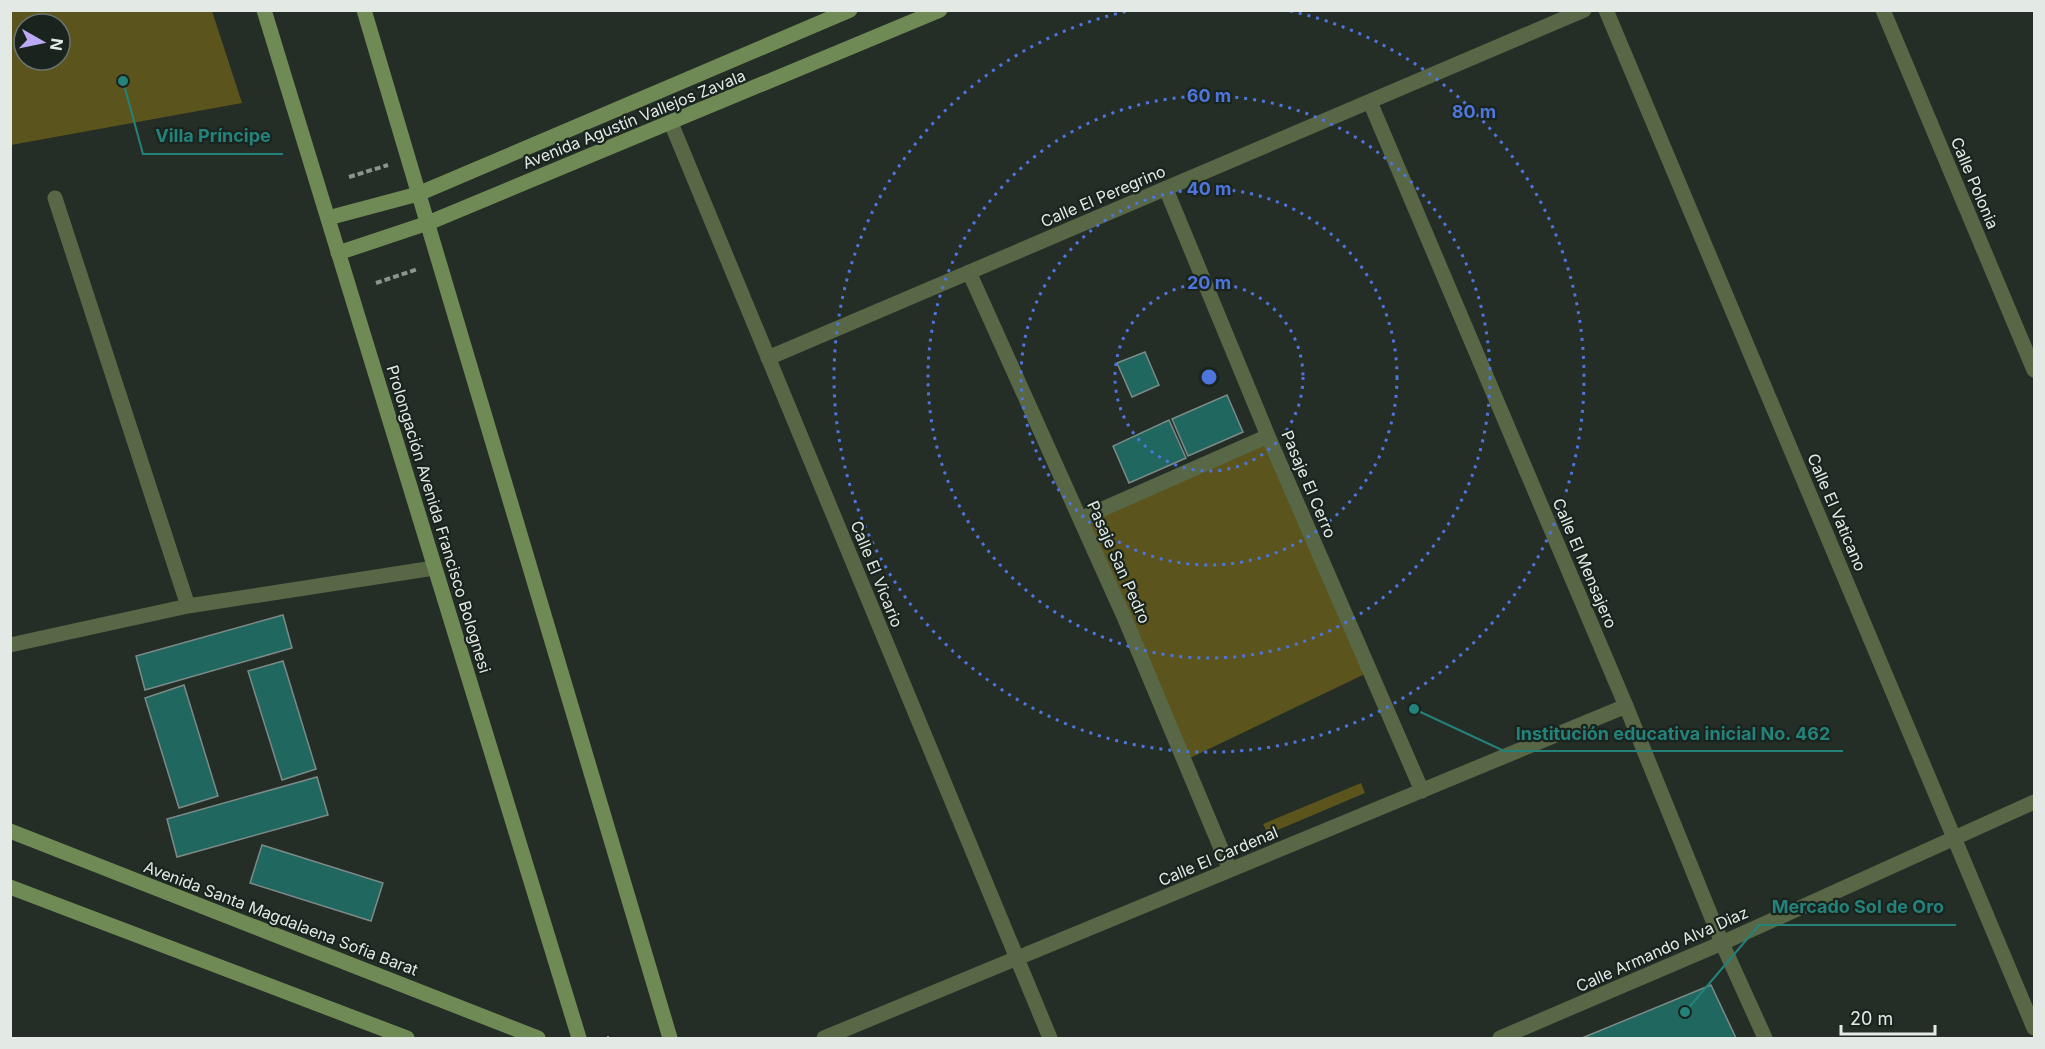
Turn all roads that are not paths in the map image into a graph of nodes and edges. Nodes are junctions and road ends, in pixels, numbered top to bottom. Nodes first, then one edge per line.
1 (264, 10) edge
2 (364, 10) edge
3 (850, 10) edge
4 (940, 10) edge
5 (1584, 10) edge
6 (1606, 10) edge
7 (1883, 10) edge
8 (1370, 102) junction
9 (671, 123) junction
10 (1166, 189) junction
11 (418, 194) junction
12 (55, 198) dead end
13 (328, 218) junction
14 (428, 223) junction
15 (338, 253) junction
16 (969, 272) junction
17 (768, 358) junction
18 (2034, 370) edge
19 (1268, 436) junction
20 (1080, 519) junction
21 (434, 568) junction
22 (188, 606) junction
23 (10, 645) edge
24 (1626, 706) junction
25 (1422, 791) junction
26 (2034, 802) edge
27 (10, 831) edge
28 (1954, 838) junction
29 (1230, 870) junction
30 (10, 887) edge
31 (1722, 943) junction
32 (1017, 959) junction
33 (2034, 1028) edge
34 (407, 1038) edge
35 (538, 1038) edge
36 (579, 1038) edge
37 (670, 1038) edge
38 (824, 1038) edge
39 (1050, 1038) edge
40 (1500, 1038) edge
41 (1765, 1038) edge

1 - 13 street, Prolongación Avenida Francisco Bolognesi
2 - 11 street
3 - 11 street, Avenida Agustín Vallejos Zavala
4 - 9 street, Avenida Agustín Vallejos Zavala
5 - 8 street, Calle El Peregrino
6 - 28 street, Calle El Vaticano
7 - 18 street, Calle Polonia
8 - 10 street, Calle El Peregrino
8 - 24 street, Calle El Mensajero
9 - 14 street, Avenida Agustín Vallejos Zavala
9 - 17 street, Calle El Vicario
10 - 16 street, Calle El Peregrino
10 - 19 street, Pasaje El Cerro
11 - 13 street, Avenida Agustín Vallejos Zavala
11 - 14 street
12 - 22 street
13 - 15 street, Prolongación Avenida Francisco Bolognesi
14 - 15 street, Avenida Agustín Vallejos Zavala
14 - 37 street
15 - 21 street, Prolongación Avenida Francisco Bolognesi
16 - 17 street, Calle El Peregrino
16 - 20 street, Pasaje San Pedro
17 - 32 street, Calle El Vicario
19 - 20 street
19 - 25 street, Pasaje El Cerro
20 - 29 street, Pasaje San Pedro
21 - 22 street
21 - 36 street, Prolongación Avenida Francisco Bolognesi
22 - 23 street
24 - 25 street, Calle El Cardenal
24 - 31 street, Calle El Mensajero
25 - 29 street, Calle El Cardenal
26 - 28 street, Calle Armando Alva Diaz
27 - 35 street, Avenida Santa Magdalaena Sofia Barat
28 - 31 street, Calle Armando Alva Diaz
28 - 33 street, Calle El Vaticano
29 - 32 street, Calle El Cardenal
30 - 34 street
31 - 40 street, Calle Armando Alva Diaz
31 - 41 street, Calle El Mensajero
32 - 38 street, Calle El Cardenal
32 - 39 street, Calle El Vicario

